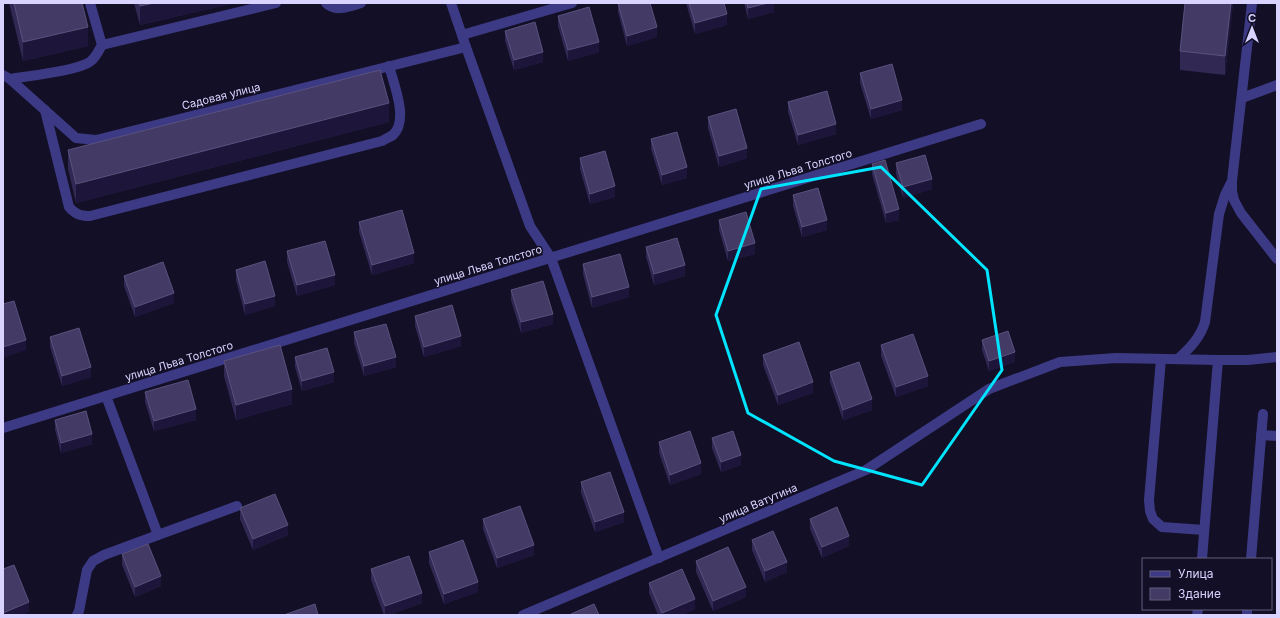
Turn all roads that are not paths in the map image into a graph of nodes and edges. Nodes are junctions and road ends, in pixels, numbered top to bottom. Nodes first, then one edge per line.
1 (90, 3) edge
2 (276, 3) edge
3 (326, 3) edge
4 (361, 3) edge
5 (451, 3) edge
6 (572, 3) edge
7 (1252, 3) edge
8 (462, 35) junction
9 (102, 45) junction
10 (466, 47) junction
11 (389, 66) junction
12 (6, 77) edge
13 (1277, 84) edge
14 (1242, 98) junction
15 (44, 110) junction
16 (981, 124) dead end
17 (1232, 181) junction
18 (551, 258) junction
19 (1277, 259) edge
20 (1277, 356) edge
21 (1160, 359) junction
22 (1178, 359) junction
23 (1218, 360) junction
24 (106, 396) junction
25 (1263, 414) dead end
26 (3, 428) edge
27 (1262, 435) junction
28 (1277, 436) edge
29 (237, 506) dead end
30 (1204, 530) junction
31 (158, 535) junction
32 (659, 558) junction
33 (1202, 558) edge
34 (1251, 558) edge
35 (77, 615) edge
36 (522, 615) edge

1 - 9 street
2 - 9 street
3 - 4 street
5 - 8 street
6 - 8 street
7 - 14 street
8 - 10 street
9 - 12 street
10 - 11 street, Садовая улица
10 - 18 street
11 - 15 street, Садовая улица
11 - 15 street
12 - 15 street, Садовая улица
13 - 14 street
14 - 17 street
16 - 18 street, улица Льва Толстого
17 - 19 street
17 - 22 street
18 - 24 street, улица Льва Толстого
18 - 32 street
20 - 23 street, улица Ватутина
21 - 22 street, улица Ватутина
21 - 30 street
21 - 32 street, улица Ватутина
22 - 23 street, улица Ватутина
23 - 30 street
24 - 26 street, улица Льва Толстого
24 - 31 street
25 - 27 street
27 - 28 street
27 - 34 street
29 - 31 street
30 - 33 street
31 - 35 street
32 - 36 street, улица Ватутина

